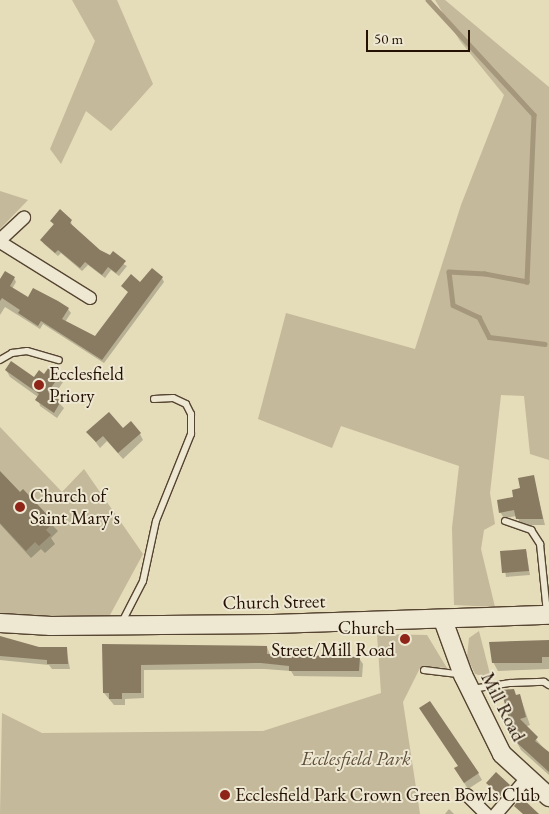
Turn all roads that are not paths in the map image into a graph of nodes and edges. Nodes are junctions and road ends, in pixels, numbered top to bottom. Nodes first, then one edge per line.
1 (24, 218) dead end
2 (1, 238) edge
3 (90, 298) dead end
4 (0, 360) edge
5 (59, 360) dead end
6 (154, 399) dead end
7 (505, 520) dead end
8 (548, 615) edge
9 (443, 620) junction
10 (0, 623) edge
11 (120, 625) junction
12 (424, 670) dead end
13 (467, 683) junction
14 (549, 685) edge
15 (527, 778) junction
16 (467, 795) dead end
17 (549, 797) edge
18 (486, 814) edge
19 (496, 814) edge

1 - 2 street
2 - 3 street
4 - 5 lane
6 - 11 lane
7 - 8 lane
8 - 9 main road, Church Street
9 - 11 main road, Church Street
9 - 13 main road, Mill Road
10 - 11 main road, Church Street
12 - 13 lane
13 - 14 lane
13 - 15 main road, Mill Road
15 - 17 main road, Mill Road
15 - 19 street
16 - 18 street

